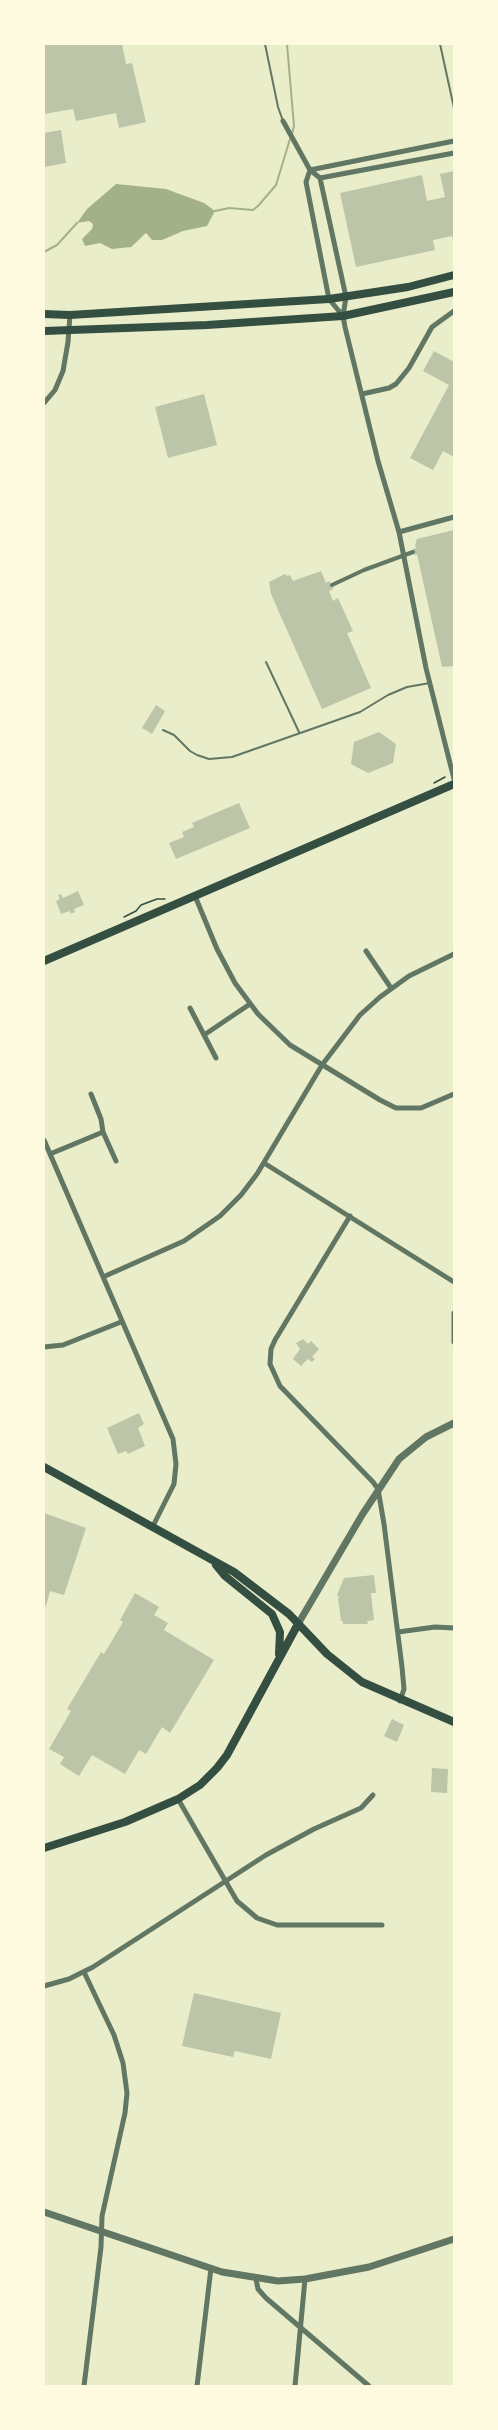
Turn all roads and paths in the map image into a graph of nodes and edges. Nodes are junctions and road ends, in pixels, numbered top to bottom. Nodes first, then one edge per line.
1 (265, 44) edge
2 (440, 44) edge
3 (454, 108) edge
4 (283, 121) joint
5 (454, 141) edge
6 (454, 153) edge
7 (310, 170) junction
8 (320, 178) junction
9 (454, 275) edge
10 (454, 292) edge
11 (346, 297) junction
12 (329, 299) junction
13 (454, 311) edge
14 (44, 314) edge
15 (70, 315) junction
16 (343, 316) junction
17 (69, 330) junction
18 (44, 331) edge
19 (362, 394) junction
20 (44, 403) edge
21 (454, 517) edge
22 (399, 532) junction
23 (413, 552) dead end
24 (332, 585) dead end
25 (266, 662) dead end
26 (430, 683) junction
27 (164, 730) dead end
28 (299, 732) junction
29 (454, 779) edge
30 (436, 780) dead end
31 (195, 896) junction
32 (167, 899) dead end
33 (118, 920) dead end
34 (366, 951) dead end
35 (454, 954) edge
36 (44, 962) edge
37 (391, 988) junction
38 (250, 1004) junction
39 (190, 1008) dead end
40 (204, 1035) junction
41 (216, 1058) dead end
42 (322, 1065) junction
43 (91, 1094) dead end
44 (454, 1094) edge
45 (103, 1132) junction
46 (44, 1140) edge
47 (51, 1157) junction
48 (116, 1161) dead end
49 (44, 1162) edge
50 (264, 1163) junction
51 (350, 1216) junction
52 (103, 1277) junction
53 (454, 1282) edge
54 (454, 1313) edge
55 (121, 1322) junction
56 (454, 1342) edge
57 (44, 1347) edge
58 (454, 1423) edge
59 (44, 1467) edge
60 (378, 1490) junction
61 (153, 1526) junction
62 (214, 1562) junction
63 (298, 1624) junction
64 (454, 1628) edge
65 (398, 1632) junction
66 (278, 1662) junction
67 (400, 1701) junction
68 (454, 1722) edge
69 (373, 1795) dead end
70 (178, 1799) junction
71 (44, 1848) edge
72 (225, 1881) junction
73 (382, 1925) dead end
74 (84, 1972) junction
75 (44, 1986) edge
76 (44, 2212) edge
77 (101, 2230) junction
78 (454, 2239) edge
79 (211, 2268) junction
80 (256, 2279) junction
81 (305, 2279) junction
82 (300, 2326) junction
83 (84, 2386) edge
84 (197, 2386) edge
85 (295, 2386) edge
86 (369, 2386) edge

1 - 4 lane
2 - 3 lane
4 - 7 street
5 - 7 street
6 - 8 street
7 - 8 street
7 - 12 street
8 - 11 street
9 - 11 main road
10 - 16 main road
11 - 12 main road
11 - 16 street
12 - 15 main road
12 - 16 street
13 - 19 street
14 - 15 main road
15 - 17 street
16 - 17 main road
16 - 19 street
17 - 18 main road
17 - 20 street
19 - 22 street
21 - 22 street
22 - 26 street
23 - 24 street
25 - 28 lane
26 - 28 lane
26 - 29 street
27 - 28 lane
29 - 30 path
29 - 31 main road
31 - 36 main road
31 - 38 street
32 - 33 path
34 - 37 street
35 - 37 street
37 - 42 street
38 - 40 street
38 - 42 street
39 - 40 street
40 - 41 street
42 - 44 street
42 - 50 street
43 - 45 street
45 - 47 street
45 - 48 street
46 - 47 street
47 - 49 street
47 - 52 street
50 - 51 street
50 - 52 street
51 - 53 street
51 - 60 street
52 - 55 street
54 - 56 street
55 - 57 street
55 - 61 street
58 - 60 street
59 - 61 main road
60 - 63 street
60 - 65 street
61 - 62 main road
62 - 63 main road
62 - 66 main road
63 - 66 main road
63 - 67 main road
64 - 65 street
65 - 67 street
66 - 70 main road
67 - 68 main road
69 - 72 street
70 - 71 main road
70 - 72 street
72 - 73 street
72 - 74 street
74 - 75 street
74 - 77 street
76 - 77 street
77 - 79 street
77 - 83 street
78 - 81 street
79 - 80 street
79 - 84 street
80 - 81 street
80 - 82 street
81 - 82 street
82 - 85 street
82 - 86 street

